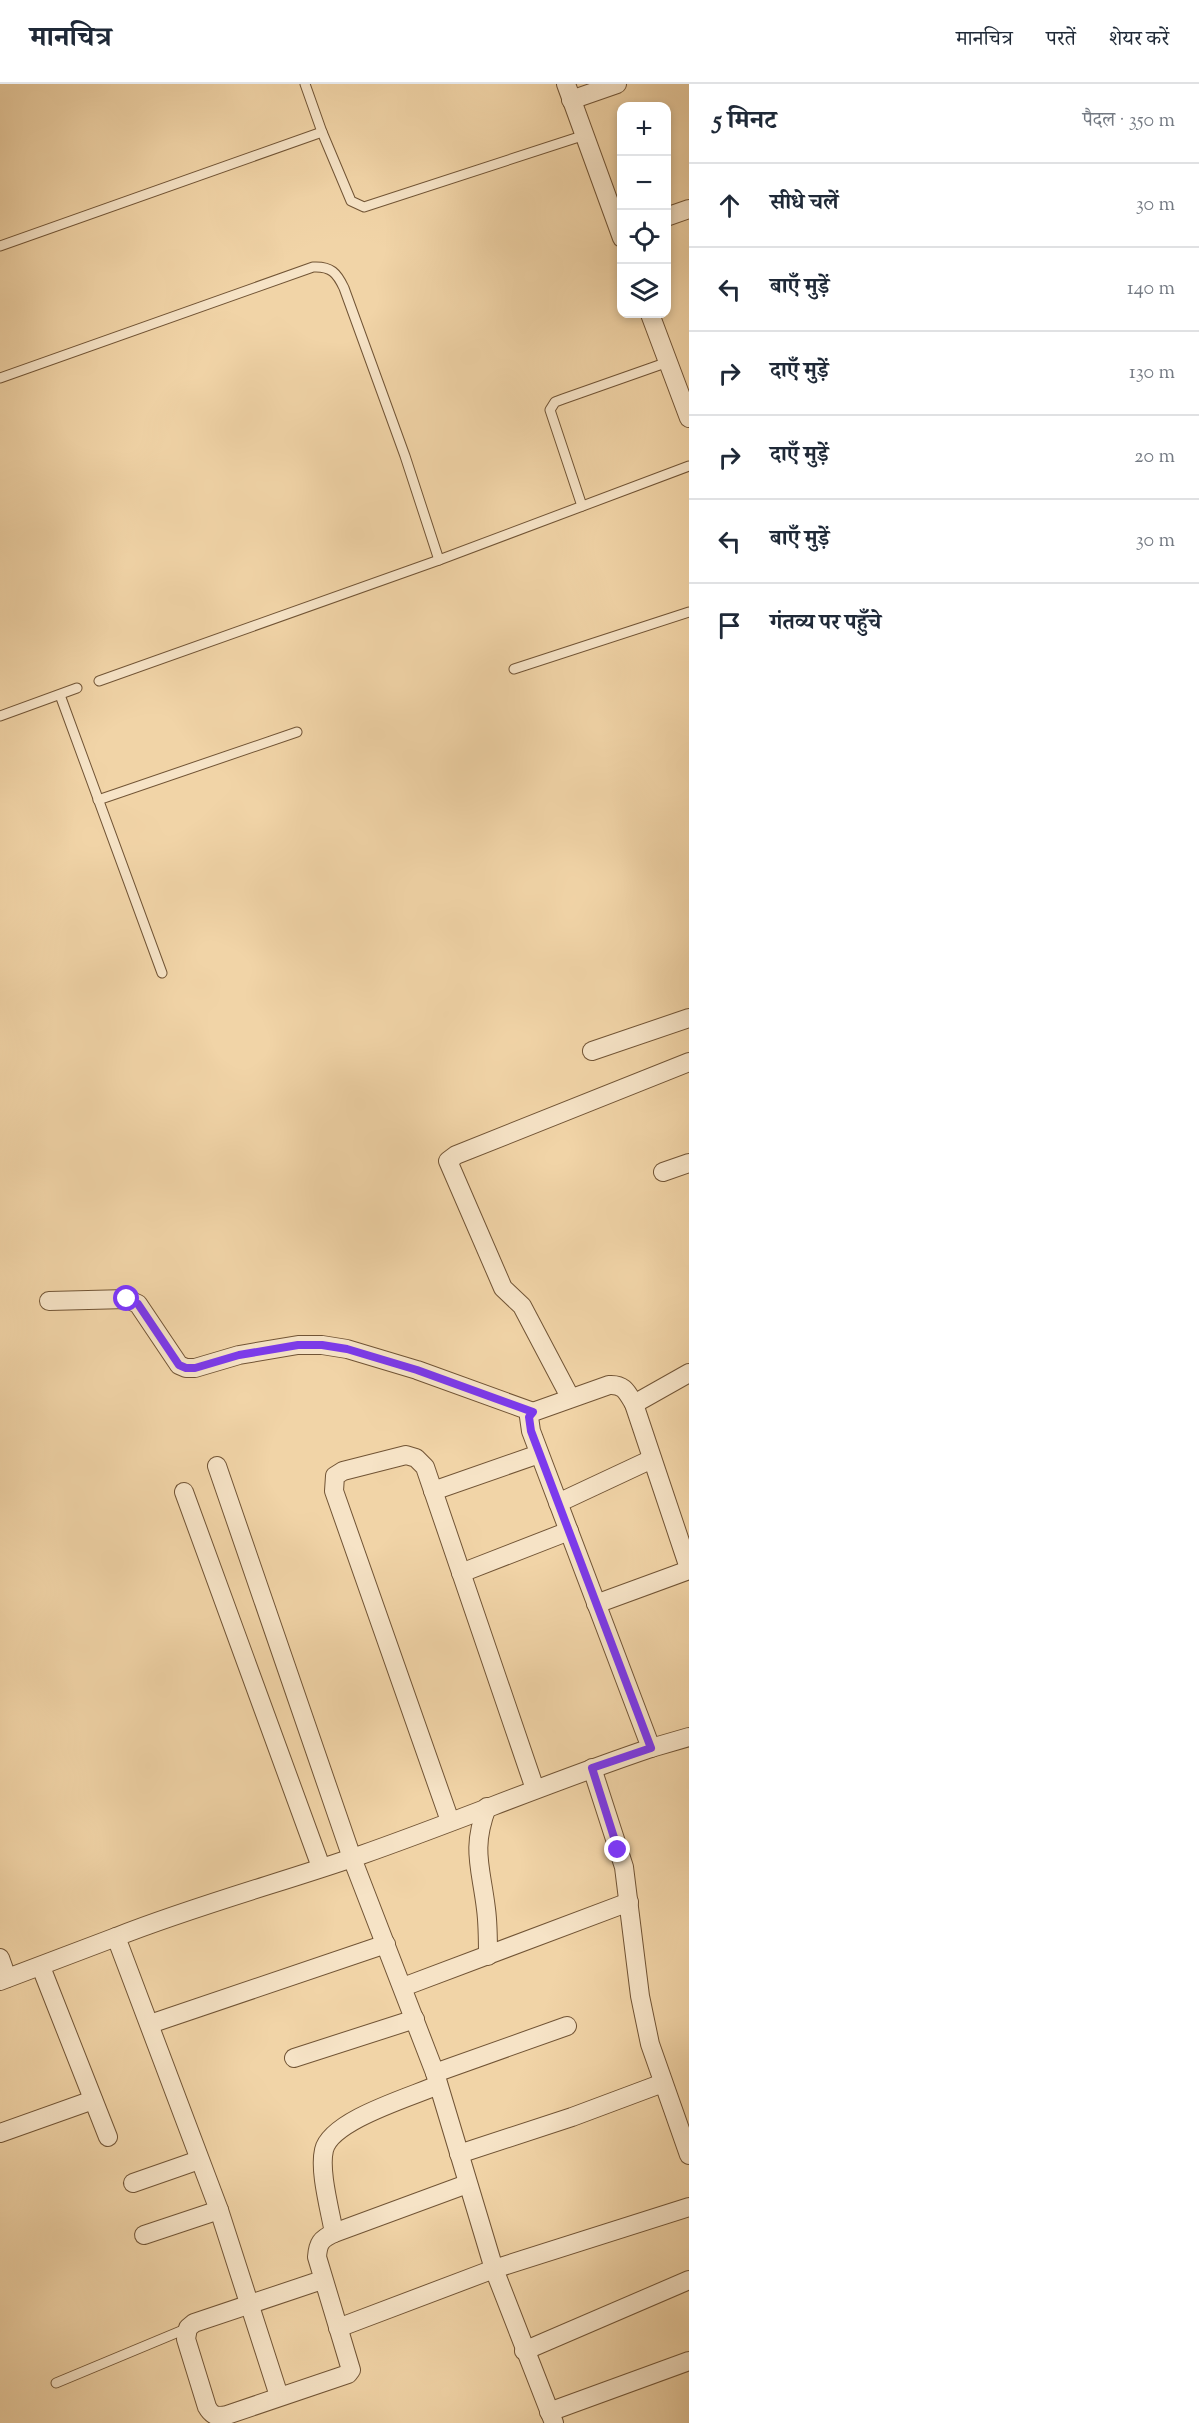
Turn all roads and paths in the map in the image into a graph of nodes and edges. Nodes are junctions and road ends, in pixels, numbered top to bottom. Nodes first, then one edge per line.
1 (305, 84) edge
2 (617, 84) edge
3 (568, 92) edge
4 (322, 132) junction
5 (585, 135) junction
6 (689, 209) edge
7 (671, 215) edge
8 (617, 224) edge
9 (0, 246) edge
10 (652, 318) edge
11 (668, 362) junction
12 (0, 378) edge
13 (689, 418) edge
14 (689, 466) edge
15 (582, 506) junction
16 (439, 560) junction
17 (689, 612) edge
18 (514, 669) dead end
19 (99, 681) dead end
20 (77, 688) dead end
21 (60, 695) junction
22 (0, 716) edge
23 (297, 732) dead end
24 (98, 800) junction
25 (162, 973) dead end
26 (689, 1018) edge
27 (592, 1051) dead end
28 (689, 1062) edge
29 (689, 1163) edge
30 (663, 1172) dead end
31 (49, 1301) dead end
32 (689, 1373) edge
33 (570, 1397) junction
34 (634, 1404) junction
35 (533, 1412) junction
36 (539, 1454) junction
37 (652, 1459) junction
38 (217, 1466) dead end
39 (433, 1491) junction
40 (184, 1492) dead end
41 (558, 1503) junction
42 (569, 1531) junction
43 (689, 1569) edge
44 (461, 1573) junction
45 (596, 1604) junction
46 (689, 1737) edge
47 (651, 1748) junction
48 (592, 1768) junction
49 (535, 1789) junction
50 (487, 1807) junction
51 (450, 1821) junction
52 (352, 1858) junction
53 (321, 1867) junction
54 (629, 1902) junction
55 (116, 1937) junction
56 (386, 1944) junction
57 (488, 1956) junction
58 (0, 1958) edge
59 (41, 1967) junction
60 (4, 1979) edge
61 (403, 1987) junction
62 (414, 2019) junction
63 (150, 2024) junction
64 (567, 2026) dead end
65 (294, 2058) dead end
66 (436, 2079) junction
67 (663, 2083) junction
68 (93, 2100) junction
69 (0, 2133) edge
70 (108, 2137) dead end
71 (459, 2154) junction
72 (689, 2155) edge
73 (199, 2160) junction
74 (133, 2183) dead end
75 (467, 2184) junction
76 (689, 2207) edge
77 (219, 2210) junction
78 (334, 2233) junction
79 (144, 2235) dead end
80 (494, 2269) junction
81 (322, 2280) junction
82 (689, 2280) edge
83 (249, 2302) junction
84 (188, 2328) junction
85 (338, 2328) junction
86 (524, 2351) junction
87 (689, 2361) edge
88 (56, 2383) dead end
89 (279, 2396) junction
90 (551, 2417) edge

1 - 4 lane
2 - 3 street
3 - 5 street
4 - 5 lane
4 - 9 lane
5 - 8 street
6 - 7 street
10 - 11 street
11 - 13 street
11 - 15 lane
12 - 16 lane
14 - 15 lane
15 - 16 lane
16 - 19 lane
17 - 18 lane
20 - 21 lane
21 - 22 lane
21 - 24 lane
23 - 24 lane
24 - 25 lane
26 - 27 street
28 - 33 street
29 - 30 street
31 - 35 street
32 - 34 street
33 - 34 street
33 - 35 street
34 - 37 street
35 - 36 street
36 - 39 street
36 - 41 street
37 - 41 street
37 - 43 street
38 - 52 street
39 - 44 street
39 - 51 street
40 - 53 street
41 - 42 street
42 - 44 street
42 - 45 street
43 - 45 street
44 - 49 street
45 - 47 street
46 - 47 street
47 - 48 street
48 - 49 street
48 - 54 street
49 - 50 street
50 - 51 street
50 - 57 street
51 - 52 street
52 - 53 street
52 - 56 street
53 - 55 street
54 - 57 street
54 - 67 street
55 - 59 street
55 - 63 street
56 - 61 street
56 - 63 street
57 - 61 street
58 - 60 street
59 - 60 street
59 - 68 street
61 - 62 street
62 - 65 street
62 - 66 street
63 - 73 street
64 - 66 street
66 - 71 street
66 - 78 street
67 - 71 street
67 - 72 street
68 - 69 street
68 - 70 street
71 - 75 street
73 - 74 street
73 - 77 street
75 - 78 street
75 - 80 street
76 - 80 street
77 - 79 street
77 - 83 street
78 - 81 street
80 - 85 street
80 - 86 street
81 - 83 street
81 - 85 street
82 - 86 street
83 - 84 street
83 - 89 street
84 - 88 lane
84 - 89 street
85 - 89 street
86 - 90 street
87 - 90 street

